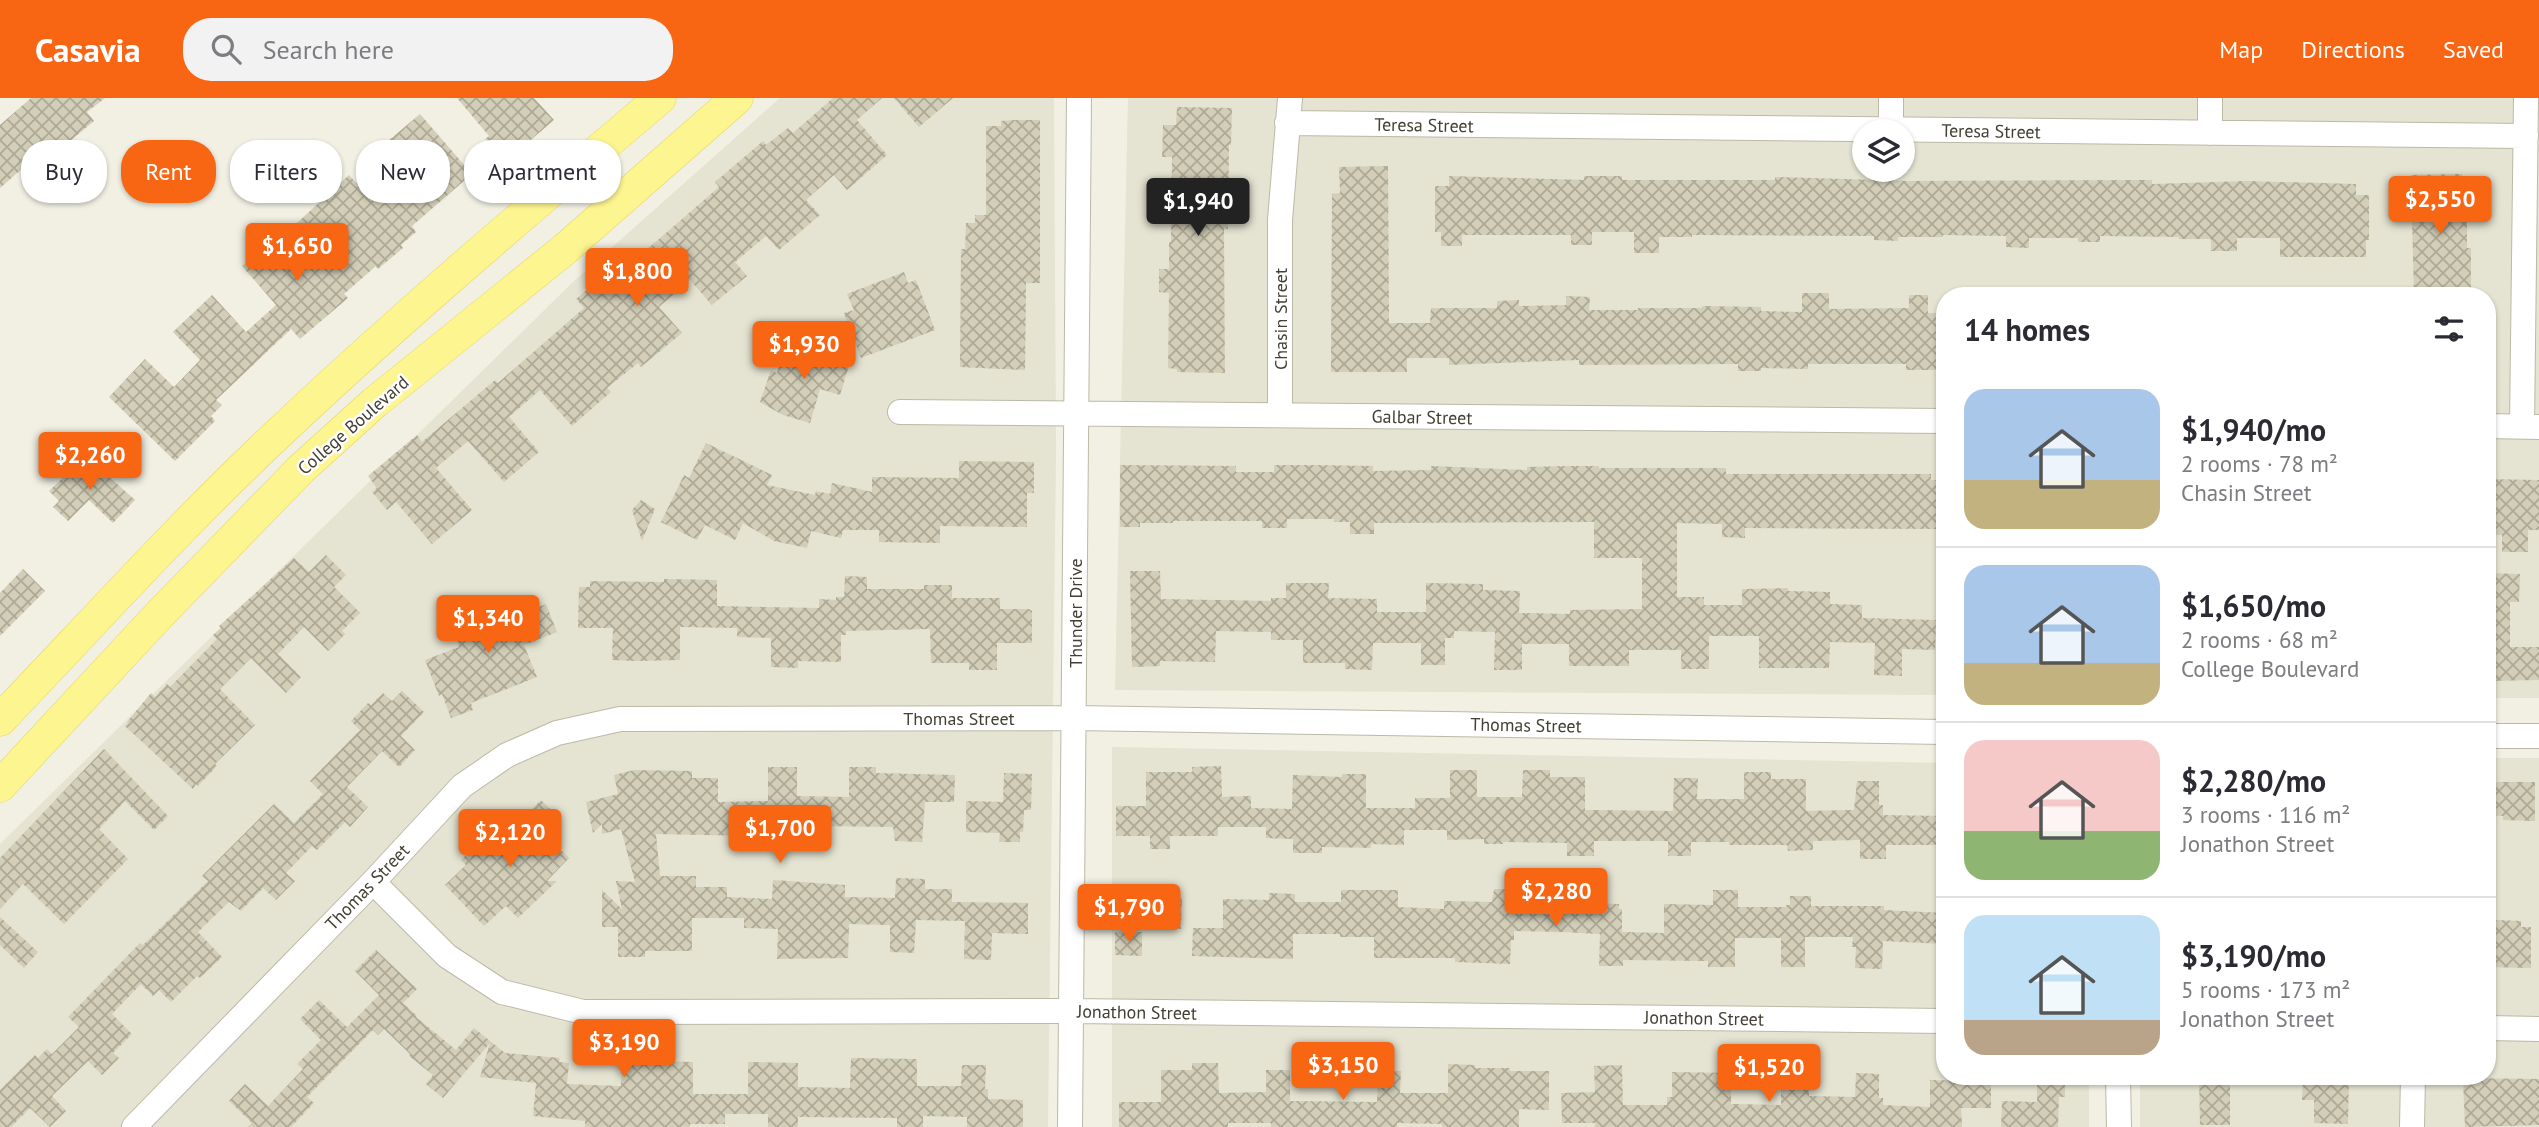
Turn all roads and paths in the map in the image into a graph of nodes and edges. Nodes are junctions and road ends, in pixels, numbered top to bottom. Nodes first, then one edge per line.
1 (660, 98) edge
2 (737, 98) edge
3 (1079, 98) edge
4 (1290, 98) edge
5 (1891, 98) edge
6 (2210, 98) edge
7 (2526, 98) edge
8 (1891, 119) edge
9 (1287, 124) junction
10 (1852, 130) edge
11 (1915, 130) edge
12 (2210, 133) junction
13 (2526, 136) junction
14 (900, 412) dead end
15 (1075, 413) junction
16 (1280, 415) junction
17 (1936, 421) edge
18 (2496, 426) edge
19 (2531, 426) edge
20 (1075, 718) junction
21 (0, 720) edge
22 (1936, 732) edge
23 (2496, 736) edge
24 (2539, 736) edge
25 (0, 786) edge
26 (373, 882) junction
27 (1071, 1011) junction
28 (1936, 1021) edge
29 (2496, 1028) edge
30 (2539, 1029) edge
31 (2118, 1085) edge
32 (2413, 1085) edge
33 (134, 1127) edge
34 (1070, 1127) edge
35 (2119, 1127) edge
36 (2412, 1127) edge

1 - 21 main road
2 - 25 main road, College Boulevard
3 - 15 street, Thunder Drive
4 - 9 street, Chasin Street
5 - 8 street
6 - 12 street
7 - 13 street
9 - 10 street, Teresa Street
9 - 16 street, Chasin Street
11 - 12 street, Teresa Street
12 - 13 street, Teresa Street
13 - 19 street
14 - 15 street, Galbar Street
15 - 16 street, Galbar Street
15 - 20 street, Thunder Drive
16 - 17 street, Galbar Street
18 - 19 street
20 - 22 street, Thomas Street
20 - 26 street, Thomas Street
20 - 27 street, Thunder Drive
23 - 24 street
26 - 27 street, Jonathon Street
26 - 33 street, Thomas Street
27 - 28 street, Jonathon Street
27 - 34 street, Thunder Drive
29 - 30 street
31 - 35 street
32 - 36 street

